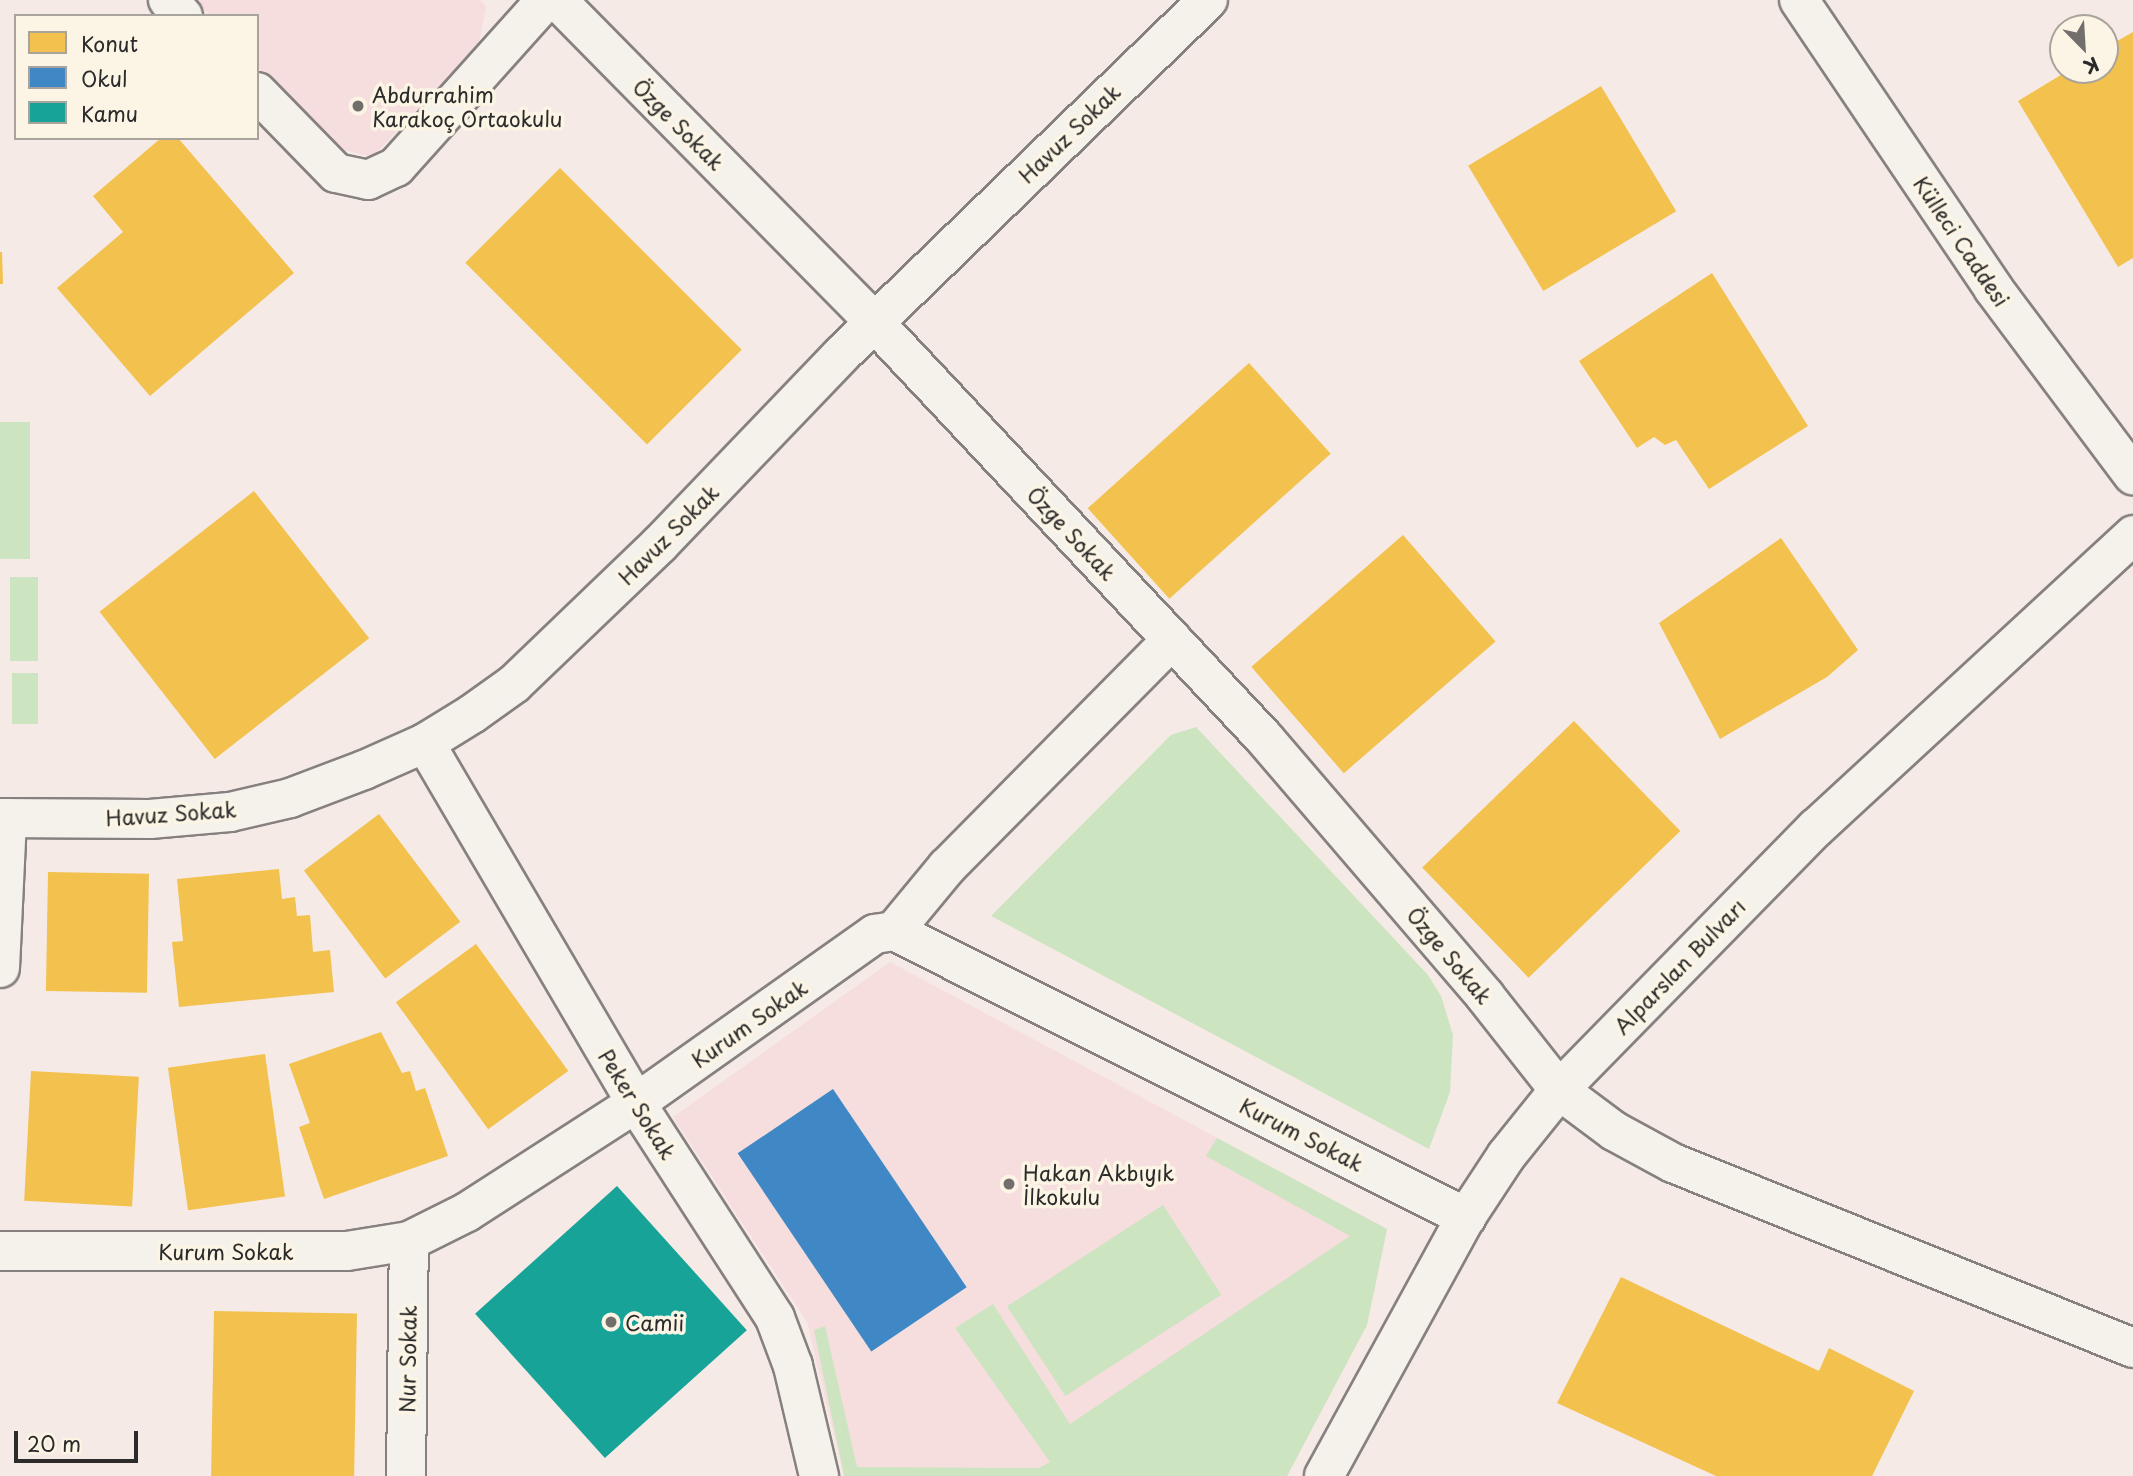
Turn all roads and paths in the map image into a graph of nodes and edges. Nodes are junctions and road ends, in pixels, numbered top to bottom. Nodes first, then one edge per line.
1 (168, 0) edge
2 (546, 0) edge
3 (557, 0) edge
4 (1209, 0) edge
5 (1799, 0) edge
6 (181, 14) edge
7 (259, 94) edge
8 (874, 322) junction
9 (2133, 475) edge
10 (2133, 535) edge
11 (1172, 640) junction
12 (425, 743) junction
13 (3, 818) edge
14 (894, 931) junction
15 (0, 968) edge
16 (1559, 1090) junction
17 (636, 1103) junction
18 (1466, 1217) junction
19 (409, 1241) junction
20 (0, 1251) edge
21 (2133, 1348) edge
22 (406, 1476) edge
23 (819, 1476) edge
24 (1324, 1476) edge

1 - 6 street
2 - 7 street
3 - 8 street, Özge Sokak
4 - 8 street, Havuz Sokak
5 - 9 street, Külleci Caddesi
8 - 11 street, Özge Sokak
8 - 12 street, Havuz Sokak
10 - 16 street, Alparslan Bulvarı
11 - 14 street
11 - 16 street, Özge Sokak
12 - 13 street, Havuz Sokak
12 - 17 street, Peker Sokak
13 - 15 street
14 - 17 street, Kurum Sokak
14 - 18 street, Kurum Sokak
16 - 18 street, Alparslan Bulvarı
16 - 21 street, Özge Sokak
17 - 19 street, Kurum Sokak
17 - 23 street, Peker Sokak
18 - 24 street, Alparslan Bulvarı
19 - 20 street, Kurum Sokak
19 - 22 street, Nur Sokak

